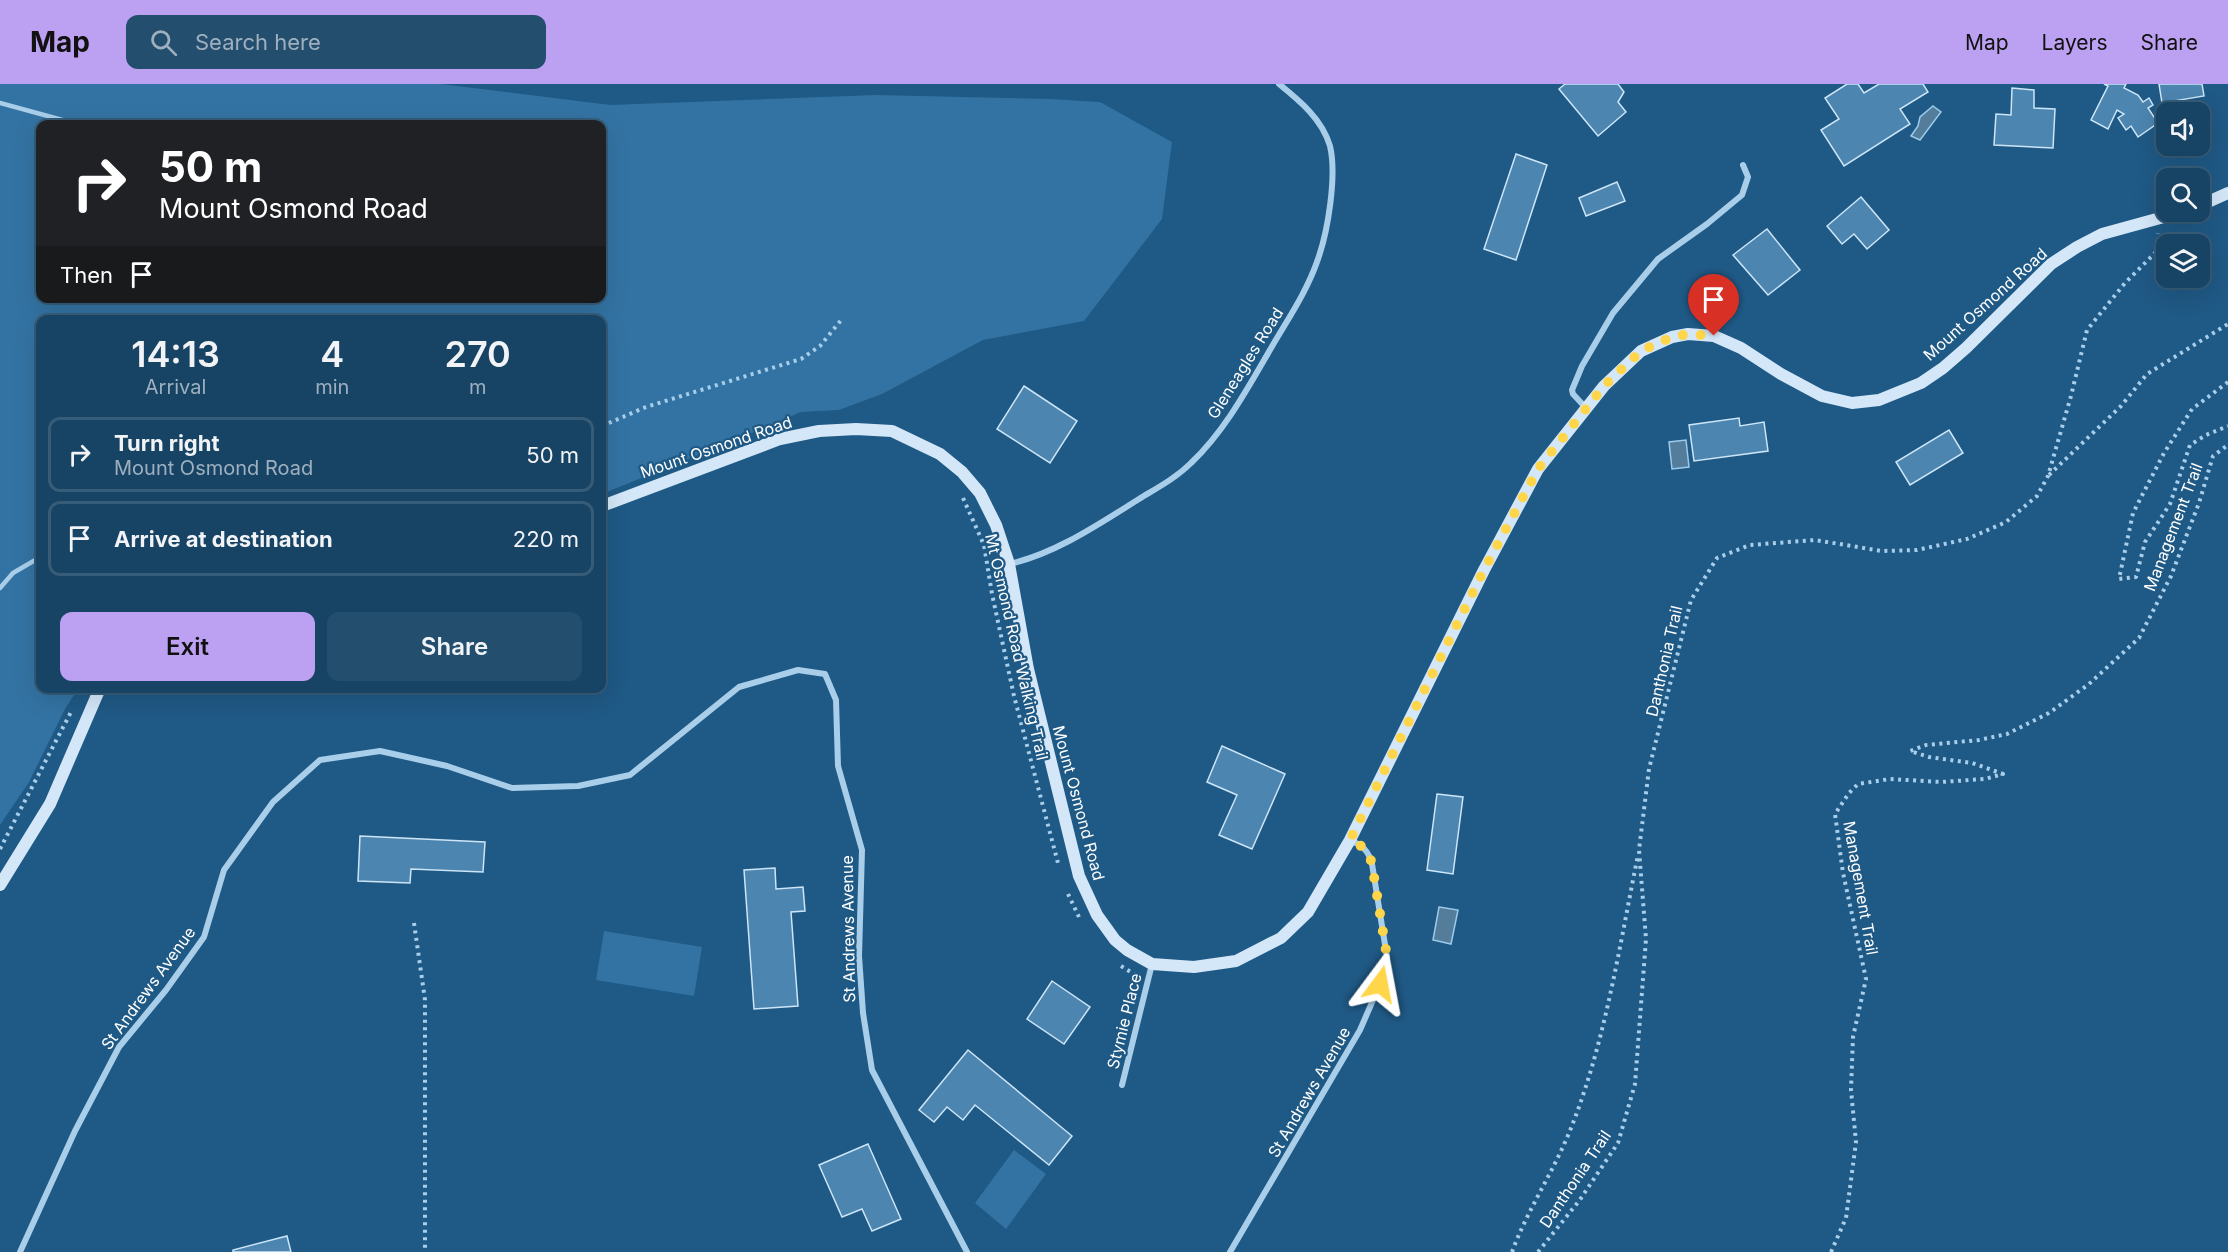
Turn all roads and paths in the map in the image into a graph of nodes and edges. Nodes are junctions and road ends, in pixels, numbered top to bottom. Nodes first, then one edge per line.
1 (1279, 84) edge
2 (0, 103) edge
3 (62, 120) edge
4 (1743, 165) dead end
5 (2228, 193) edge
6 (2210, 201) edge
7 (2156, 219) edge
8 (2157, 222) edge
9 (842, 320) dead end
10 (2228, 324) edge
11 (2228, 382) edge
12 (1586, 408) junction
13 (606, 424) edge
14 (2228, 426) edge
15 (2228, 445) edge
16 (2048, 476) junction
17 (958, 488) dead end
18 (606, 504) edge
19 (36, 560) edge
20 (1009, 564) junction
21 (0, 588) edge
22 (98, 693) edge
23 (74, 706) dead end
24 (1350, 840) junction
25 (0, 849) edge
26 (1639, 850) junction
27 (1061, 875) dead end
28 (0, 885) edge
29 (1068, 892) dead end
30 (414, 922) dead end
31 (1085, 926) dead end
32 (1117, 962) dead end
33 (1152, 964) junction
34 (1148, 983) junction
35 (1122, 1085) dead end
36 (20, 1252) edge
37 (425, 1252) edge
38 (967, 1252) edge
39 (1230, 1252) edge
40 (1512, 1252) edge
41 (1538, 1252) edge
42 (1831, 1252) edge

1 - 20 street, Gleneagles Road
2 - 3 lane
4 - 12 street
5 - 6 street
7 - 12 street, Mount Osmond Road
8 - 16 path, Danthonia Trail
9 - 13 path
10 - 16 path
11 - 14 path, Management Trail
12 - 24 street, Mount Osmond Road
15 - 42 path, Management Trail
16 - 26 path, Danthonia Trail
17 - 27 path, Mt Osmond Road Walking Trail
18 - 20 street, Mount Osmond Road
19 - 21 lane
20 - 33 street, Mount Osmond Road
22 - 28 street
23 - 25 path
24 - 33 street, Mount Osmond Road
24 - 39 street, St Andrews Avenue
26 - 40 path
26 - 41 path, Danthonia Trail
29 - 31 path
30 - 37 path
32 - 34 path
33 - 34 street, Stymie Place
34 - 35 street, Stymie Place
36 - 38 street, St Andrews Avenue

